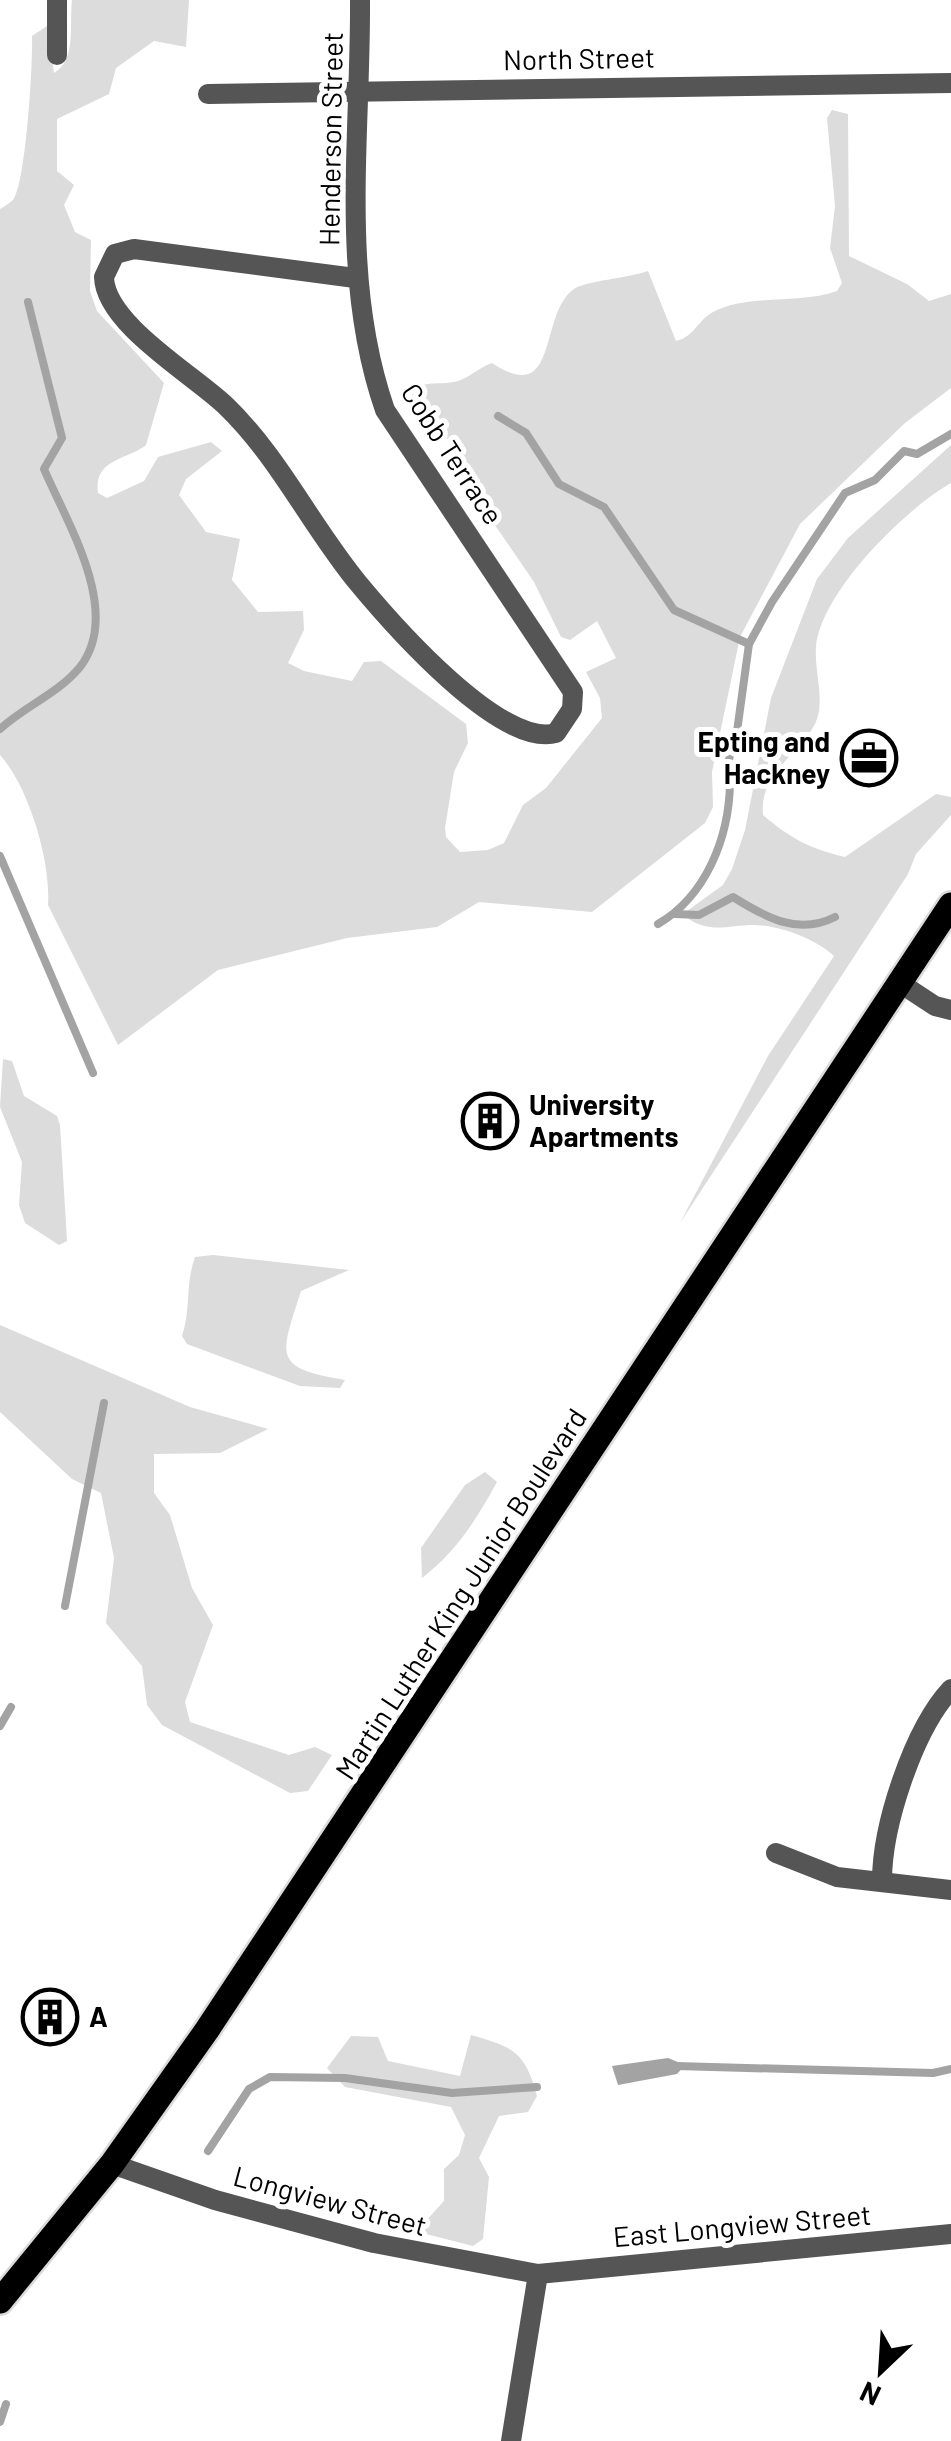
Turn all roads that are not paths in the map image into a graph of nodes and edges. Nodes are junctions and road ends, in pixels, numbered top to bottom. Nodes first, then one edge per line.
1 (57, 0) edge
2 (360, 0) edge
3 (57, 55) dead end
4 (951, 83) edge
5 (361, 90) junction
6 (208, 94) dead end
7 (355, 278) junction
8 (951, 905) edge
9 (900, 983) junction
10 (951, 1010) edge
11 (951, 1690) edge
12 (776, 1853) dead end
13 (882, 1881) junction
14 (951, 1890) edge
15 (112, 2164) junction
16 (951, 2234) edge
17 (538, 2274) junction
18 (0, 2301) edge
19 (511, 2441) edge

1 - 3 street
2 - 5 street, Henderson Street
4 - 5 street, North Street
5 - 6 street, North Street
5 - 7 street, Henderson Street
7 - 7 street, Cobb Terrace
8 - 9 main road, Martin Luther King Junior Boulevard
9 - 10 street
9 - 15 main road, Martin Luther King Junior Boulevard
11 - 13 street
12 - 13 street
13 - 14 street
15 - 17 street, Longview Street
15 - 18 main road, Martin Luther King Junior Boulevard
16 - 17 street, East Longview Street
17 - 19 street

